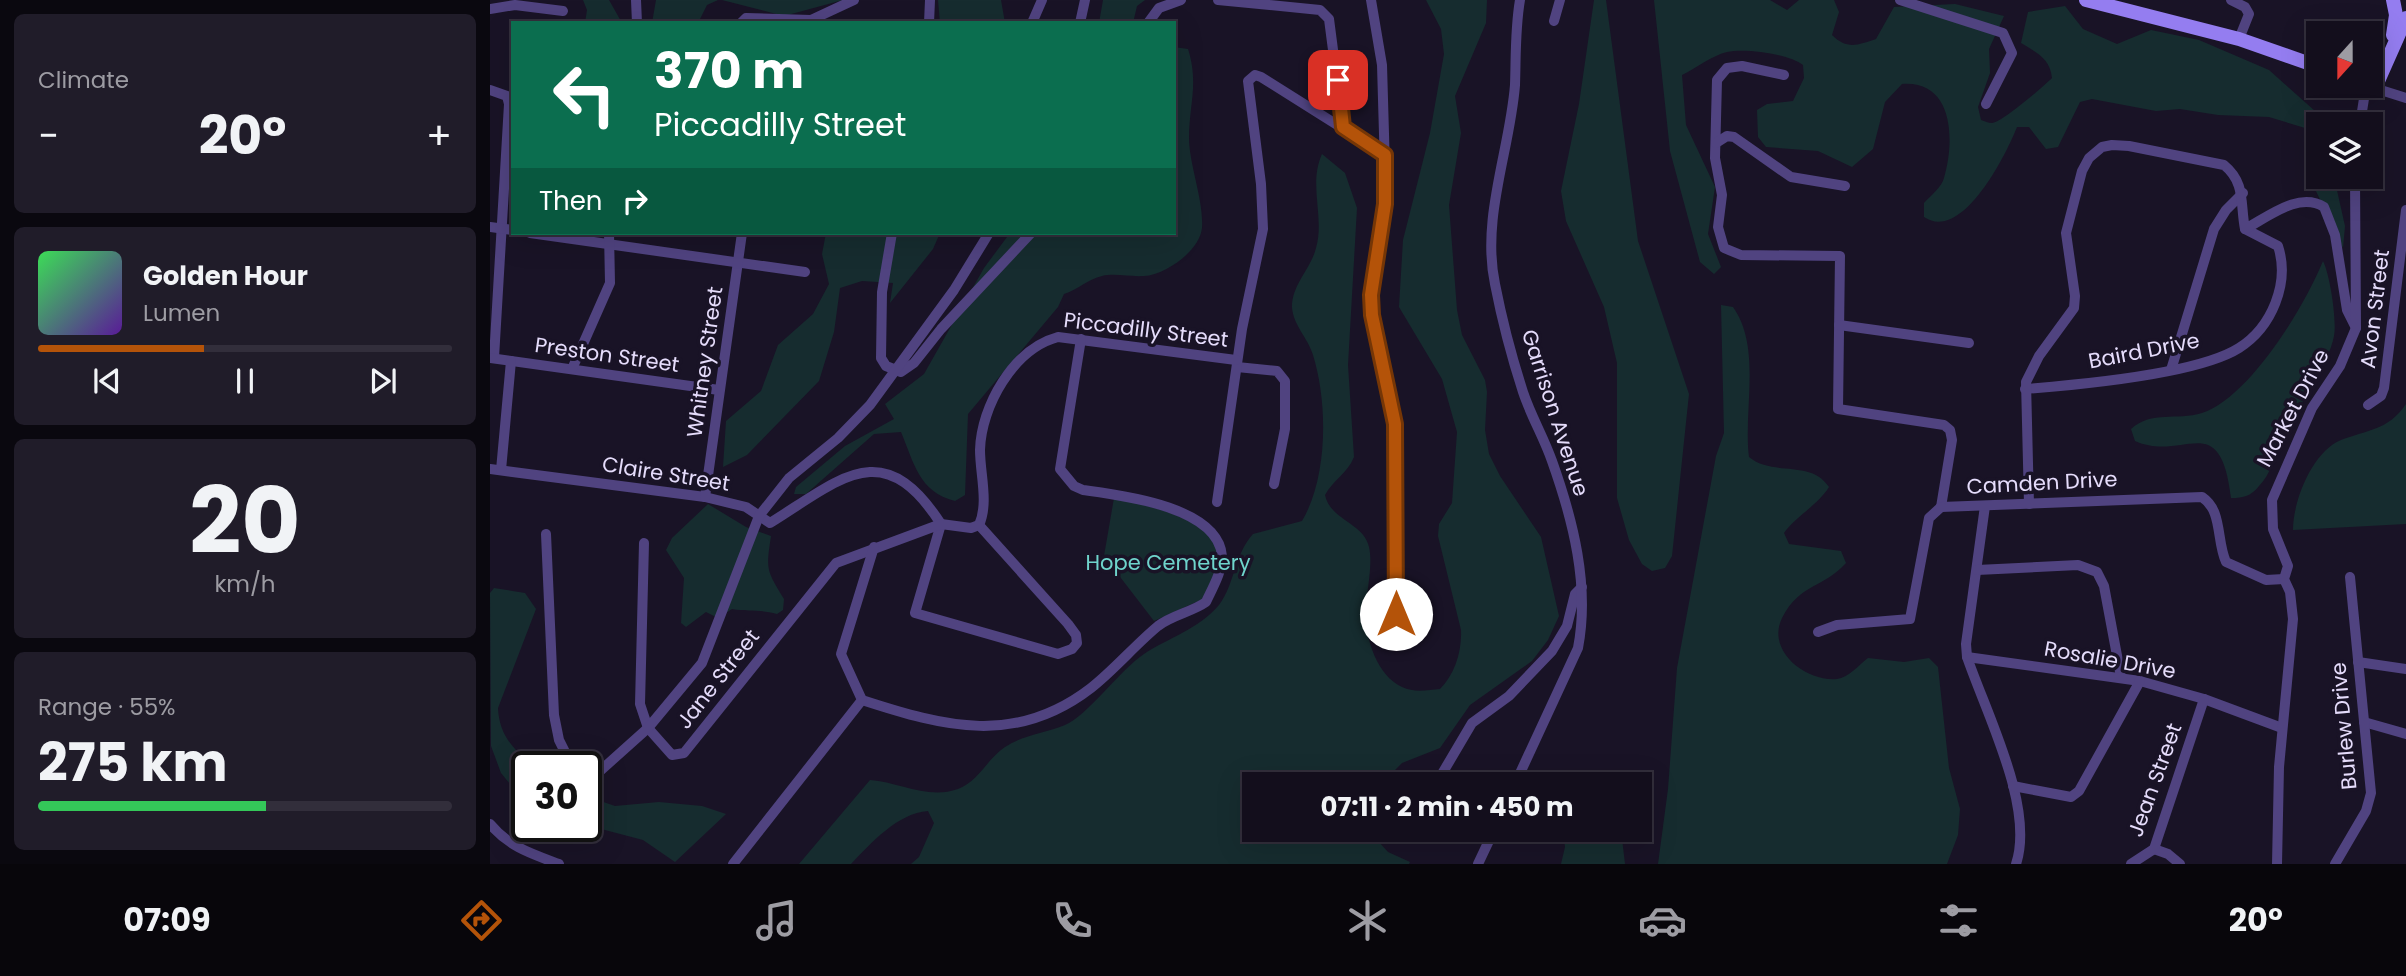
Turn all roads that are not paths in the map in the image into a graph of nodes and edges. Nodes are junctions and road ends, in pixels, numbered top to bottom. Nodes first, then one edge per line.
1 (636, 0) edge
2 (854, 0) edge
3 (930, 0) edge
4 (1042, 0) edge
5 (1085, 0) edge
6 (1181, 0) edge
7 (1218, 0) edge
8 (1371, 0) edge
9 (1520, 0) edge
10 (1560, 0) edge
11 (1900, 0) edge
12 (2086, 0) edge
13 (2231, 0) edge
14 (2393, 0) edge
15 (2403, 0) edge
16 (490, 9) edge
17 (563, 11) dead end
18 (2406, 18) edge
19 (1554, 20) dead end
20 (637, 21) edge
21 (743, 21) edge
22 (929, 21) edge
23 (1033, 21) edge
24 (1080, 21) edge
25 (1149, 21) edge
26 (2239, 39) junction
27 (2393, 44) junction
28 (2384, 61) edge
29 (2306, 62) edge
30 (1784, 75) dead end
31 (490, 90) edge
32 (2384, 91) edge
33 (2406, 98) edge
34 (1986, 104) dead end
35 (1343, 127) junction
36 (1716, 143) junction
37 (1385, 155) junction
38 (1845, 186) dead end
39 (2356, 189) edge
40 (2243, 193) junction
41 (2406, 210) edge
42 (490, 228) edge
43 (501, 229) junction
44 (2245, 229) junction
45 (511, 230) edge
46 (562, 235) edge
47 (742, 235) edge
48 (892, 235) edge
49 (988, 235) edge
50 (1029, 235) edge
51 (610, 238) edge
52 (738, 261) junction
53 (805, 272) dead end
54 (1839, 326) junction
55 (2357, 328) junction
56 (1081, 339) junction
57 (1969, 343) dead end
58 (492, 358) edge
59 (511, 360) junction
60 (1237, 363) junction
61 (572, 369) junction
62 (2171, 370) junction
63 (894, 371) junction
64 (2025, 389) junction
65 (719, 390) junction
66 (2368, 405) dead end
67 (496, 469) edge
68 (1274, 484) dead end
69 (705, 497) junction
70 (1217, 502) dead end
71 (2029, 505) junction
72 (1985, 506) junction
73 (1941, 507) junction
74 (759, 516) junction
75 (941, 524) junction
76 (979, 525) junction
77 (545, 534) dead end
78 (644, 543) dead end
79 (874, 547) junction
80 (1977, 570) junction
81 (2350, 577) dead end
82 (2284, 579) junction
83 (1582, 587) junction
84 (1396, 614) dead end
85 (1818, 632) dead end
86 (1967, 657) junction
87 (2358, 662) junction
88 (2406, 669) edge
89 (2121, 677) junction
90 (2140, 681) junction
91 (2204, 699) junction
92 (862, 700) junction
93 (2364, 722) junction
94 (2282, 728) junction
95 (648, 729) junction
96 (2406, 734) edge
97 (564, 751) edge
98 (602, 769) edge
99 (1443, 772) edge
100 (1520, 772) edge
101 (2013, 786) junction
102 (490, 824) edge
103 (1488, 842) edge
104 (2154, 849) junction
105 (559, 864) edge
106 (733, 864) edge
107 (1478, 864) edge
108 (2015, 864) edge
109 (2131, 864) edge
110 (2180, 864) edge
111 (2277, 864) edge
112 (2335, 864) edge

1 - 20 street
2 - 21 street
3 - 22 street
4 - 23 street
5 - 24 street
6 - 25 street
7 - 35 street
8 - 37 street
9 - 83 street, Garrison Avenue
10 - 19 street
11 - 34 street
12 - 26 street
13 - 26 street
14 - 27 street
15 - 18 street
16 - 17 street
18 - 27 street
26 - 29 street
27 - 28 street
30 - 36 street, Camden Drive
31 - 43 street
32 - 33 street
35 - 37 street, Piccadilly Street
35 - 60 street, Piccadilly Street
36 - 38 street
36 - 54 street, Camden Drive
37 - 84 street
39 - 55 street, Market Drive
40 - 44 street
40 - 62 street
40 - 64 street
41 - 66 street, Avon Street
42 - 43 street
43 - 45 street
43 - 58 street
44 - 55 street
44 - 62 street, Baird Drive
46 - 51 street
47 - 52 street, Whitney Street
48 - 63 street
49 - 63 street
50 - 63 street
51 - 52 street
51 - 61 street
52 - 53 street
52 - 65 street, Whitney Street
54 - 57 street
54 - 73 street, Camden Drive
55 - 82 street, Market Drive
56 - 60 street, Piccadilly Street
56 - 76 street, Piccadilly Street
56 - 92 street
58 - 59 street, Preston Street
59 - 61 street, Preston Street
59 - 67 street
60 - 68 street
60 - 70 street
61 - 65 street, Preston Street
62 - 64 street, Baird Drive
63 - 74 street
64 - 71 street
65 - 69 street, Whitney Street
67 - 69 street, Claire Street
69 - 74 street, Claire Street
71 - 72 street, Camden Drive
71 - 82 street, Camden Drive
72 - 73 street, Camden Drive
72 - 80 street
73 - 85 street
74 - 75 street
74 - 95 street
75 - 76 street, Jane Street
75 - 76 street
75 - 79 street, Jane Street
77 - 97 street
78 - 95 street, Jane Street
79 - 92 street
79 - 95 street, Jane Street
80 - 86 street
80 - 89 street
81 - 87 street, Burlew Drive
82 - 94 street, Market Drive
83 - 99 street
83 - 100 street, Garrison Avenue
86 - 89 street, Rosalie Drive
86 - 101 street
87 - 88 street
87 - 93 street, Burlew Drive
89 - 90 street, Rosalie Drive
90 - 91 street, Rosalie Drive
90 - 101 street
91 - 94 street, Rosalie Drive
91 - 104 street, Jean Street
92 - 106 street
93 - 96 street
93 - 112 street, Burlew Drive
94 - 111 street, Market Drive
95 - 98 street
101 - 108 street
102 - 105 street
103 - 107 street
104 - 109 street, Jean Street
104 - 110 street

